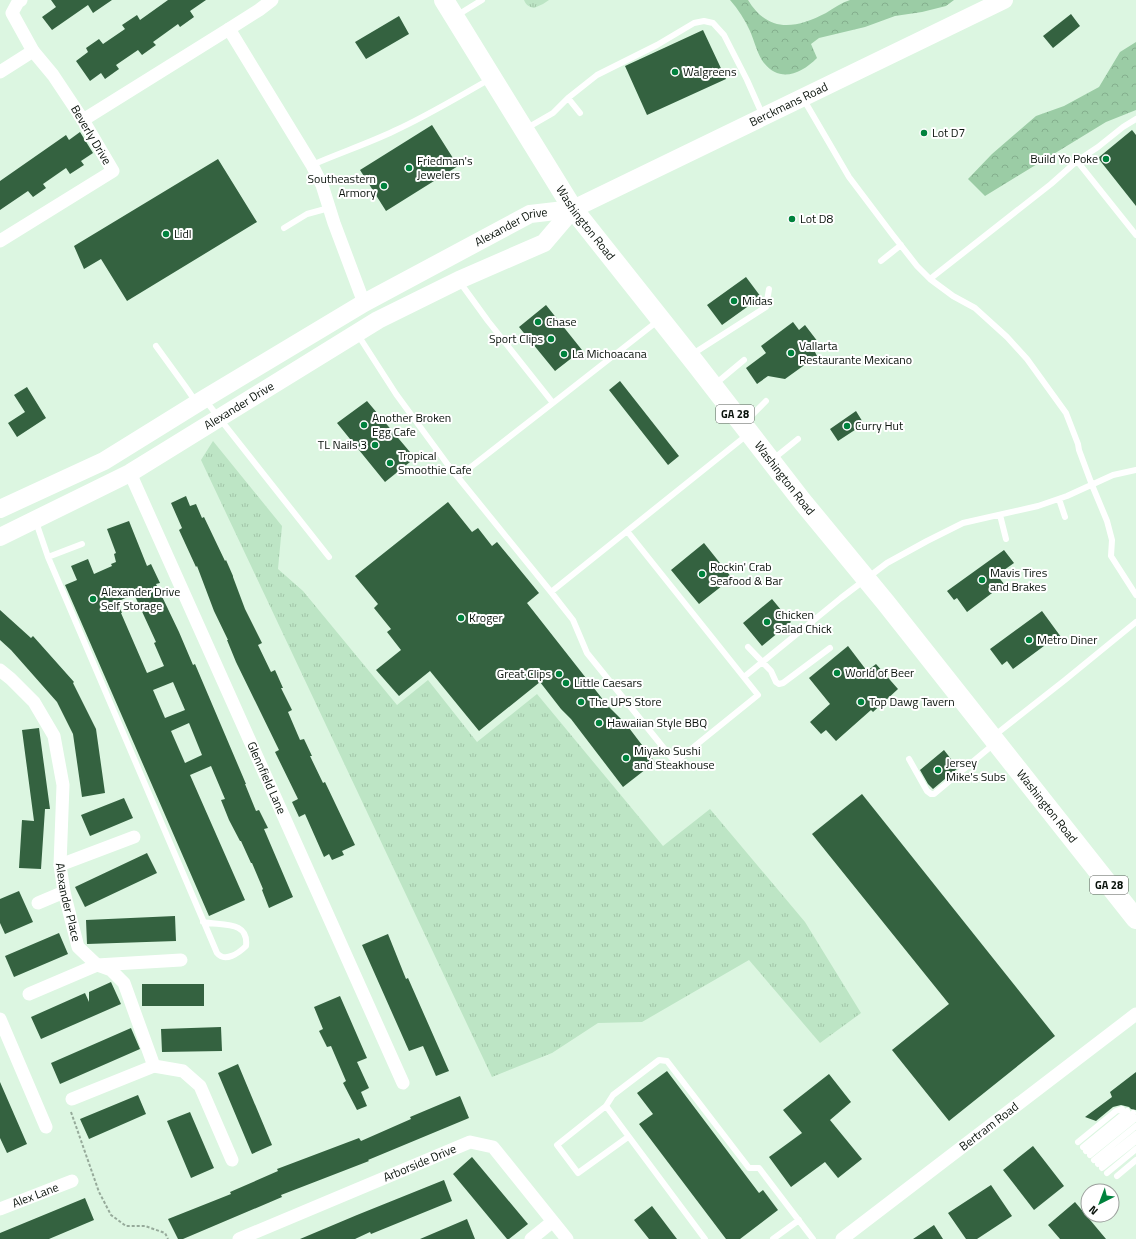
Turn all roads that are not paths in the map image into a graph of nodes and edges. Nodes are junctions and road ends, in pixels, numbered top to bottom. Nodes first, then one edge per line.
1 (21, 0) edge
2 (272, 0) edge
3 (444, 0) edge
4 (482, 0) edge
5 (1004, 0) edge
6 (256, 5) edge
7 (6, 13) edge
8 (454, 17) junction
9 (229, 29) junction
10 (33, 50) junction
11 (0, 72) edge
12 (492, 78) junction
13 (568, 98) junction
14 (803, 98) junction
15 (580, 113) dead end
16 (764, 117) junction
17 (1136, 119) edge
18 (83, 120) junction
19 (524, 130) junction
20 (1077, 161) junction
21 (312, 165) junction
22 (329, 208) junction
23 (573, 209) junction
24 (284, 228) dead end
25 (1136, 235) edge
26 (0, 241) edge
27 (901, 244) junction
28 (881, 261) dead end
29 (930, 279) junction
30 (458, 280) junction
31 (769, 289) dead end
32 (364, 303) junction
33 (660, 319) junction
34 (357, 333) junction
35 (156, 346) dead end
36 (690, 356) junction
37 (744, 360) dead end
38 (713, 386) junction
39 (200, 401) junction
40 (766, 402) dead end
41 (553, 403) junction
42 (219, 418) junction
43 (746, 428) junction
44 (798, 439) dead end
45 (771, 461) junction
46 (1136, 470) edge
47 (130, 472) junction
48 (458, 477) junction
49 (1092, 485) junction
50 (1059, 499) junction
51 (0, 509) edge
52 (1000, 515) junction
53 (1065, 517) dead end
54 (36, 520) junction
55 (627, 531) junction
56 (0, 537) edge
57 (1006, 539) dead end
58 (82, 544) dead end
59 (48, 557) junction
60 (329, 558) dead end
61 (866, 580) junction
62 (551, 592) junction
63 (1136, 595) edge
64 (1136, 622) edge
65 (748, 647) dead end
66 (830, 648) dead end
67 (762, 662) junction
68 (0, 670) edge
69 (744, 677) junction
70 (994, 740) junction
71 (909, 759) dead end
72 (134, 837) dead end
73 (60, 865) junction
74 (64, 892) junction
75 (38, 903) dead end
76 (1136, 919) edge
77 (203, 922) junction
78 (181, 960) dead end
79 (97, 965) junction
80 (29, 994) dead end
81 (1136, 1014) edge
82 (0, 1019) edge
83 (154, 1066) junction
84 (403, 1083) dead end
85 (72, 1099) road end
86 (606, 1106) junction
87 (1129, 1113) edge
88 (1136, 1126) edge
89 (46, 1127) dead end
90 (1136, 1134) edge
91 (628, 1137) junction
92 (1136, 1141) edge
93 (1078, 1142) dead end
94 (1136, 1149) edge
95 (232, 1160) dead end
96 (1094, 1160) junction
97 (1136, 1160) edge
98 (1117, 1176) dead end
99 (72, 1181) dead end
100 (0, 1209) edge
101 (799, 1220) junction
102 (552, 1222) junction
103 (848, 1237) edge
104 (239, 1239) edge
105 (531, 1239) edge
106 (566, 1239) edge
107 (705, 1239) edge
108 (773, 1239) edge
109 (813, 1239) edge

1 - 7 street, Beverly Drive
2 - 6 street
3 - 8 main road, Washington Road / GA 28
4 - 8 lane
5 - 14 main road, Berckmans Road
6 - 9 street
7 - 10 street, Beverly Drive
8 - 12 main road, Washington Road / GA 28
9 - 18 street
9 - 21 street
10 - 11 street
10 - 18 street, Beverly Drive
12 - 19 main road, Washington Road / GA 28
12 - 21 lane
13 - 15 lane
13 - 16 lane
13 - 19 lane
14 - 16 main road, Berckmans Road
14 - 27 lane
16 - 23 main road, Berckmans Road
17 - 20 lane
18 - 26 street, Beverly Drive
19 - 23 main road, Washington Road / GA 28
20 - 25 lane
20 - 29 lane
21 - 22 street
22 - 24 lane
22 - 32 street
23 - 30 main road, Alexander Drive
23 - 32 main road, Alexander Drive
23 - 33 main road, Washington Road / GA 28
27 - 28 lane
27 - 29 lane
29 - 49 lane
30 - 34 main road, Alexander Drive
30 - 41 lane
31 - 36 lane
32 - 39 main road, Alexander Drive
33 - 36 main road, Washington Road / GA 28
33 - 41 lane
34 - 42 main road, Alexander Drive
34 - 48 lane
35 - 39 lane
36 - 38 main road, Washington Road / GA 28
37 - 38 lane
38 - 43 main road, Washington Road / GA 28
39 - 42 lane
39 - 51 main road, Alexander Drive
40 - 43 lane
41 - 48 lane
42 - 47 main road, Alexander Drive
42 - 60 lane
43 - 45 main road, Washington Road / GA 28
43 - 55 lane
44 - 45 lane
45 - 61 main road, Washington Road / GA 28
46 - 49 lane
47 - 54 main road, Alexander Drive
47 - 84 street, Glennfield Lane
48 - 62 lane
49 - 50 lane
49 - 63 lane
50 - 52 lane
50 - 53 lane
52 - 57 lane
52 - 61 lane
54 - 56 main road, Alexander Drive
54 - 59 lane
55 - 62 lane
55 - 69 lane
58 - 59 lane
59 - 77 lane
61 - 67 lane
61 - 70 main road, Washington Road / GA 28
62 - 69 lane
64 - 70 lane
65 - 67 lane
66 - 67 lane
67 - 69 lane
68 - 73 street, Alexander Place
70 - 71 lane
70 - 76 main road, Washington Road / GA 28
72 - 73 street
73 - 74 street, Alexander Place
74 - 75 street
74 - 79 street, Alexander Place
77 - 77 lane
78 - 79 street
79 - 80 street
79 - 83 street, Alexander Place
81 - 103 street, Bertram Road
82 - 89 street
83 - 85 street
83 - 95 street
86 - 91 lane
86 - 91 lane
86 - 101 lane
87 - 93 lane
87 - 96 lane
87 - 96 lane
88 - 96 lane
90 - 96 lane
91 - 107 lane
92 - 96 lane
94 - 96 lane
97 - 98 lane
99 - 100 street, Alex Lane
101 - 108 lane
101 - 109 lane
102 - 104 street, Arborside Drive
102 - 105 street
102 - 106 street, Arborside Drive

